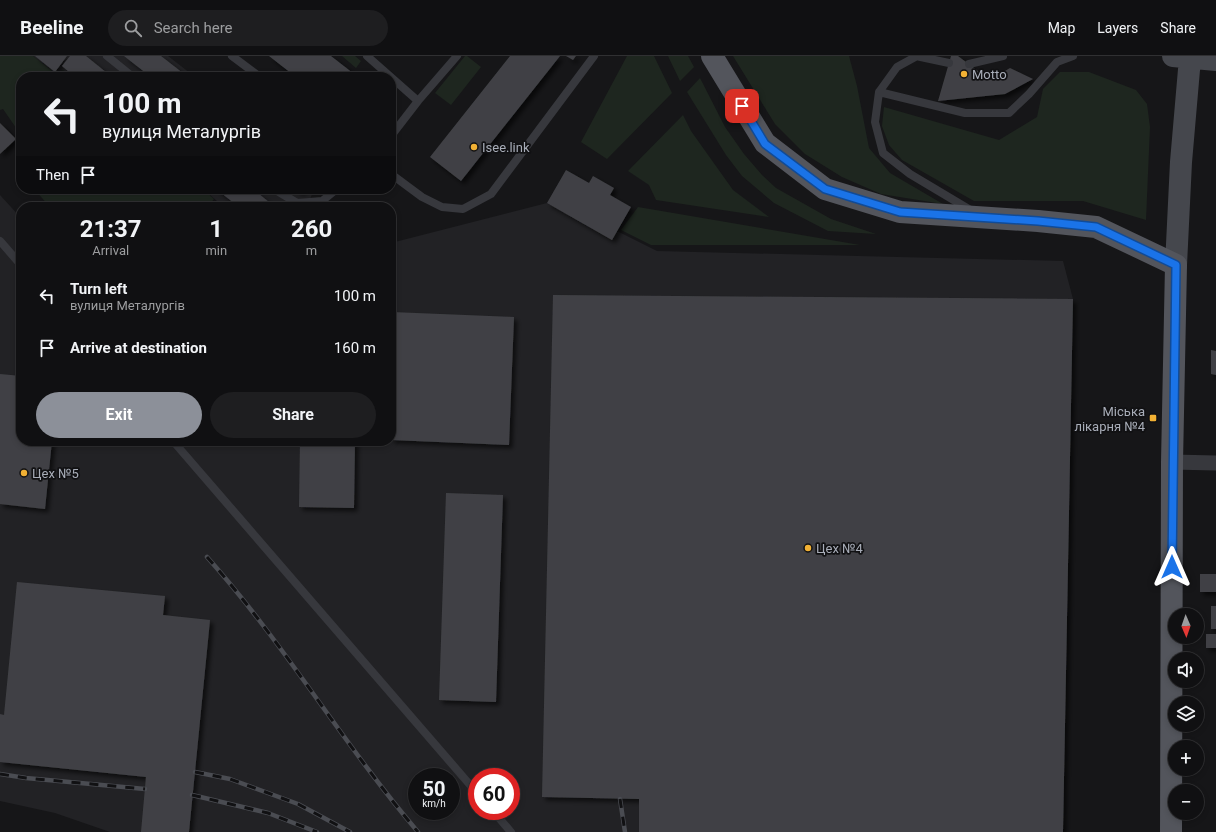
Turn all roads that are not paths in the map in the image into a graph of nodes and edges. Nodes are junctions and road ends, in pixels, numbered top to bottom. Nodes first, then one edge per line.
1 (107, 56) edge
2 (232, 56) edge
3 (367, 56) edge
4 (457, 56) edge
5 (594, 56) edge
6 (712, 56) edge
7 (916, 56) edge
8 (1003, 56) edge
9 (1073, 56) edge
10 (1185, 57) edge
11 (1216, 60) edge
12 (949, 63) dead end
13 (969, 64) dead end
14 (127, 72) edge
15 (253, 72) edge
16 (385, 72) edge
17 (396, 82) edge
18 (879, 92) junction
19 (418, 101) junction
20 (396, 130) edge
21 (396, 178) edge
22 (282, 194) edge
23 (331, 194) edge
24 (295, 202) edge
25 (310, 202) edge
26 (985, 218) junction
27 (0, 241) edge
28 (16, 259) edge
29 (1176, 265) junction
30 (177, 446) edge
31 (1172, 462) junction
32 (1216, 463) edge
33 (468, 783) edge
34 (501, 820) edge
35 (511, 832) edge
36 (1171, 832) edge

1 - 14 lane
2 - 15 lane
3 - 16 lane
4 - 19 lane
5 - 21 lane
6 - 26 main road
7 - 12 lane
7 - 18 lane
8 - 13 lane
9 - 18 lane
10 - 11 main road
10 - 29 main road
17 - 19 lane
18 - 26 lane
19 - 20 lane
22 - 24 lane
23 - 25 lane
26 - 29 main road
27 - 28 lane
29 - 31 main road
30 - 33 lane
31 - 32 street
31 - 36 main road
34 - 35 lane

